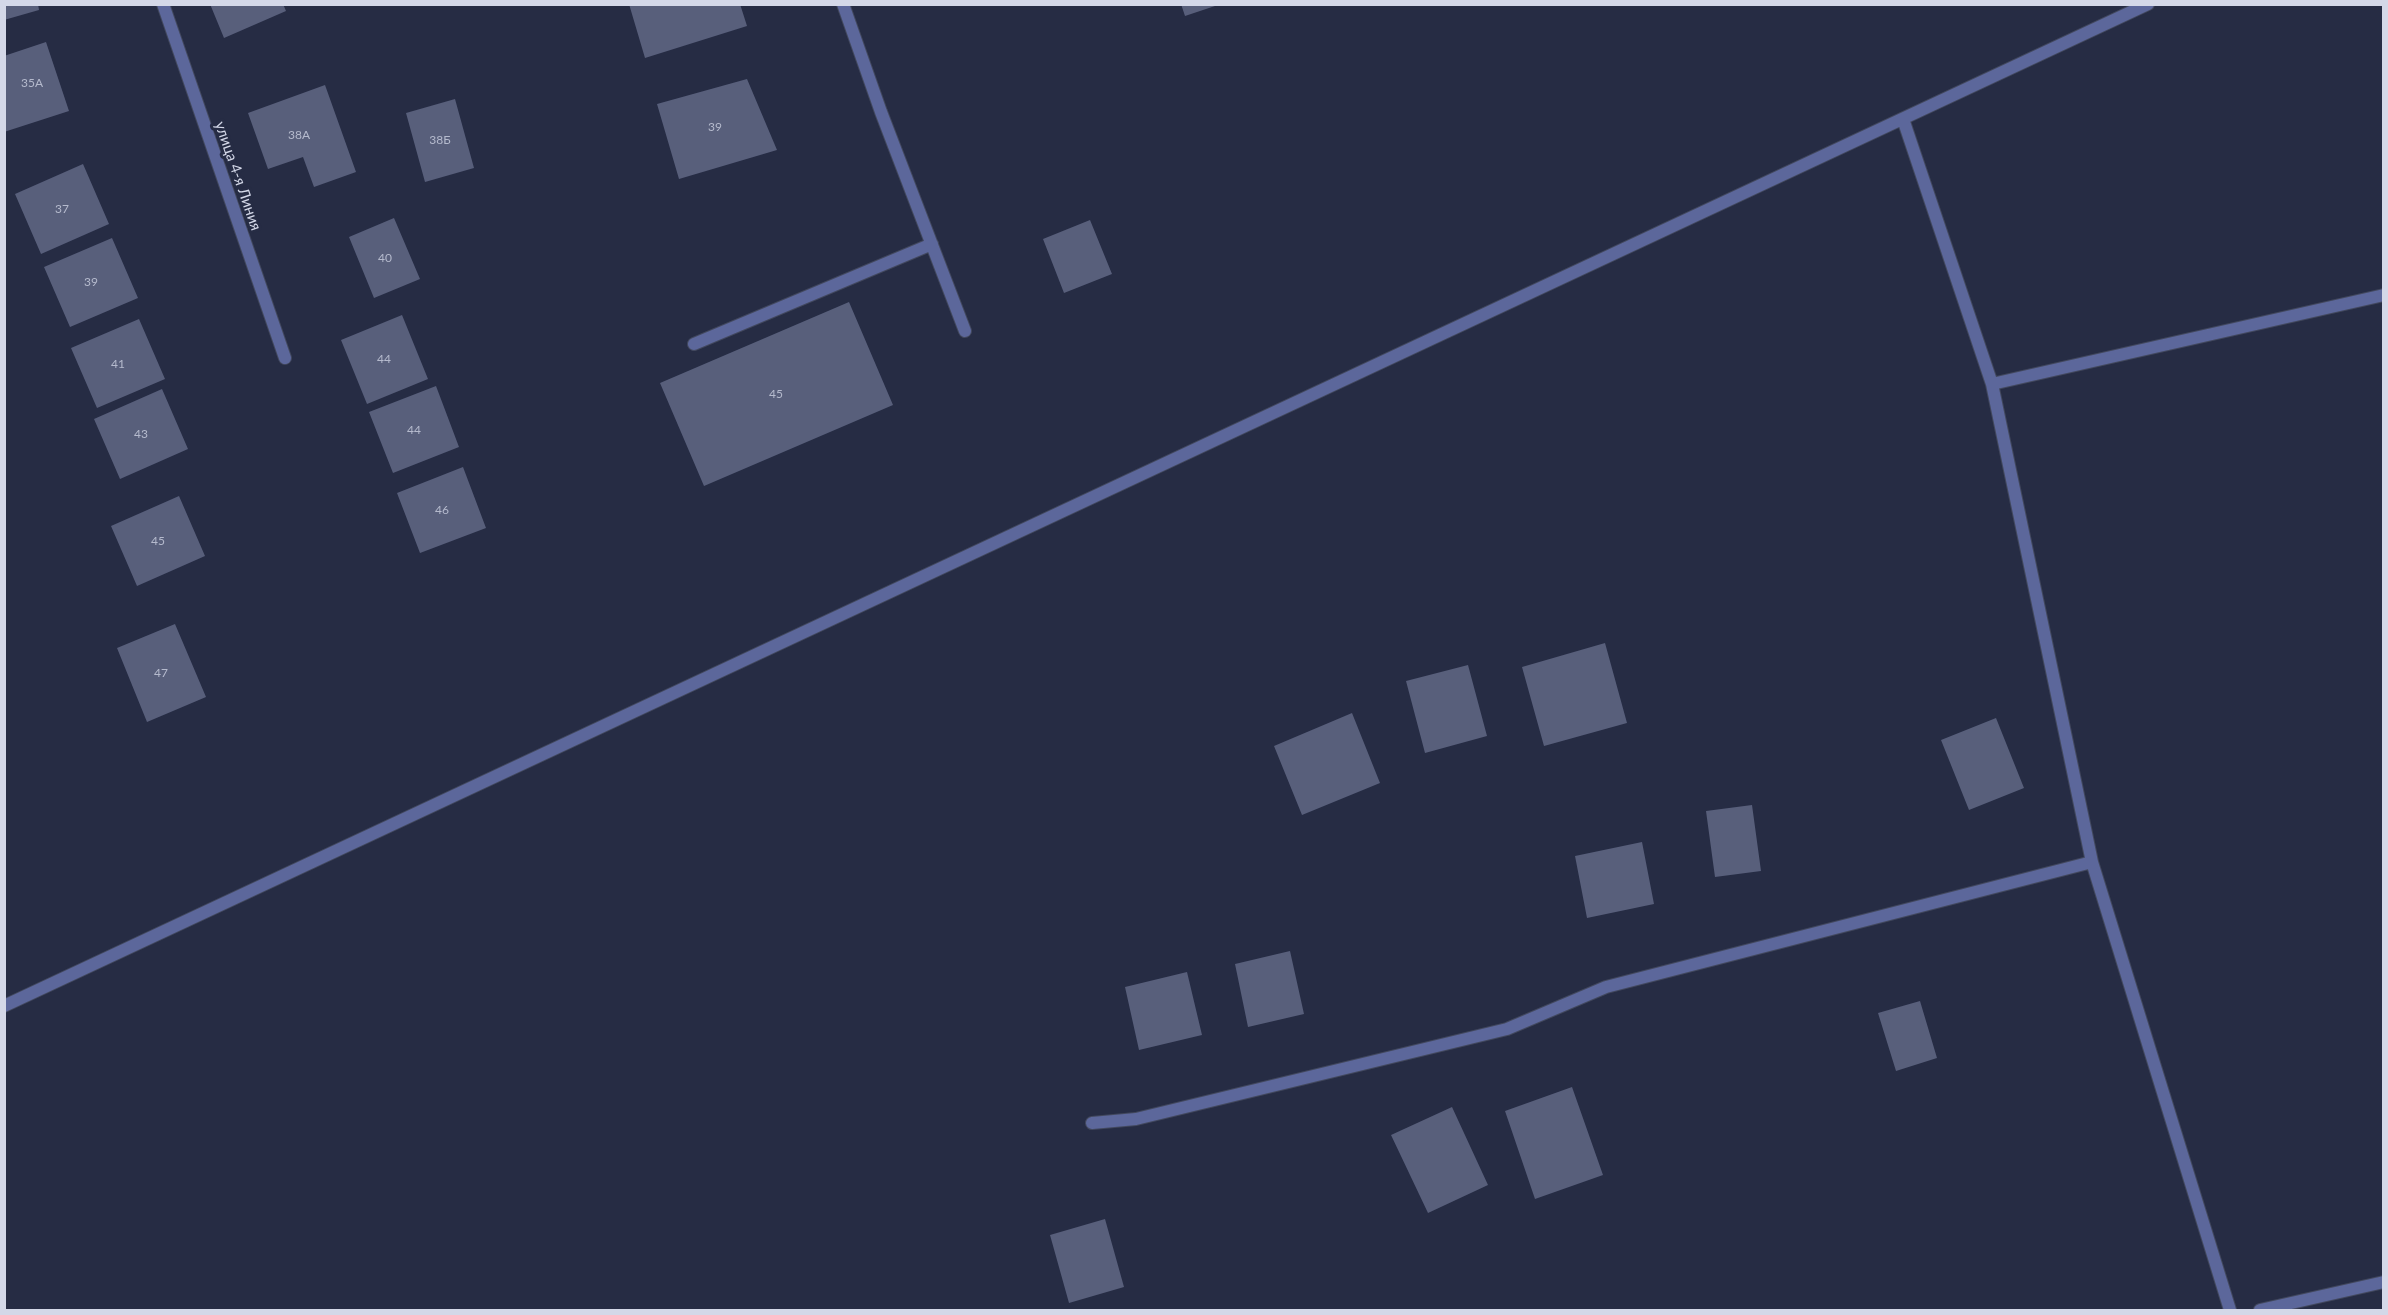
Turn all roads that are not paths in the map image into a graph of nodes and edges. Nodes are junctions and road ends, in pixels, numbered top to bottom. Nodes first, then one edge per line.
1 (162, 4) edge
2 (843, 4) edge
3 (2148, 4) edge
4 (1903, 118) junction
5 (932, 244) junction
6 (2384, 295) edge
7 (965, 330) dead end
8 (694, 344) dead end
9 (285, 358) dead end
10 (1992, 384) junction
11 (2092, 862) junction
12 (4, 1006) edge
13 (1092, 1123) dead end
14 (2384, 1282) edge
15 (2230, 1311) edge
16 (2260, 1311) edge

1 - 9 street, улица 4-я Линия
2 - 5 street
3 - 4 street
4 - 10 street
4 - 12 street
5 - 7 street
5 - 8 street
6 - 10 street
10 - 11 street
11 - 13 street
11 - 15 street
14 - 16 street

